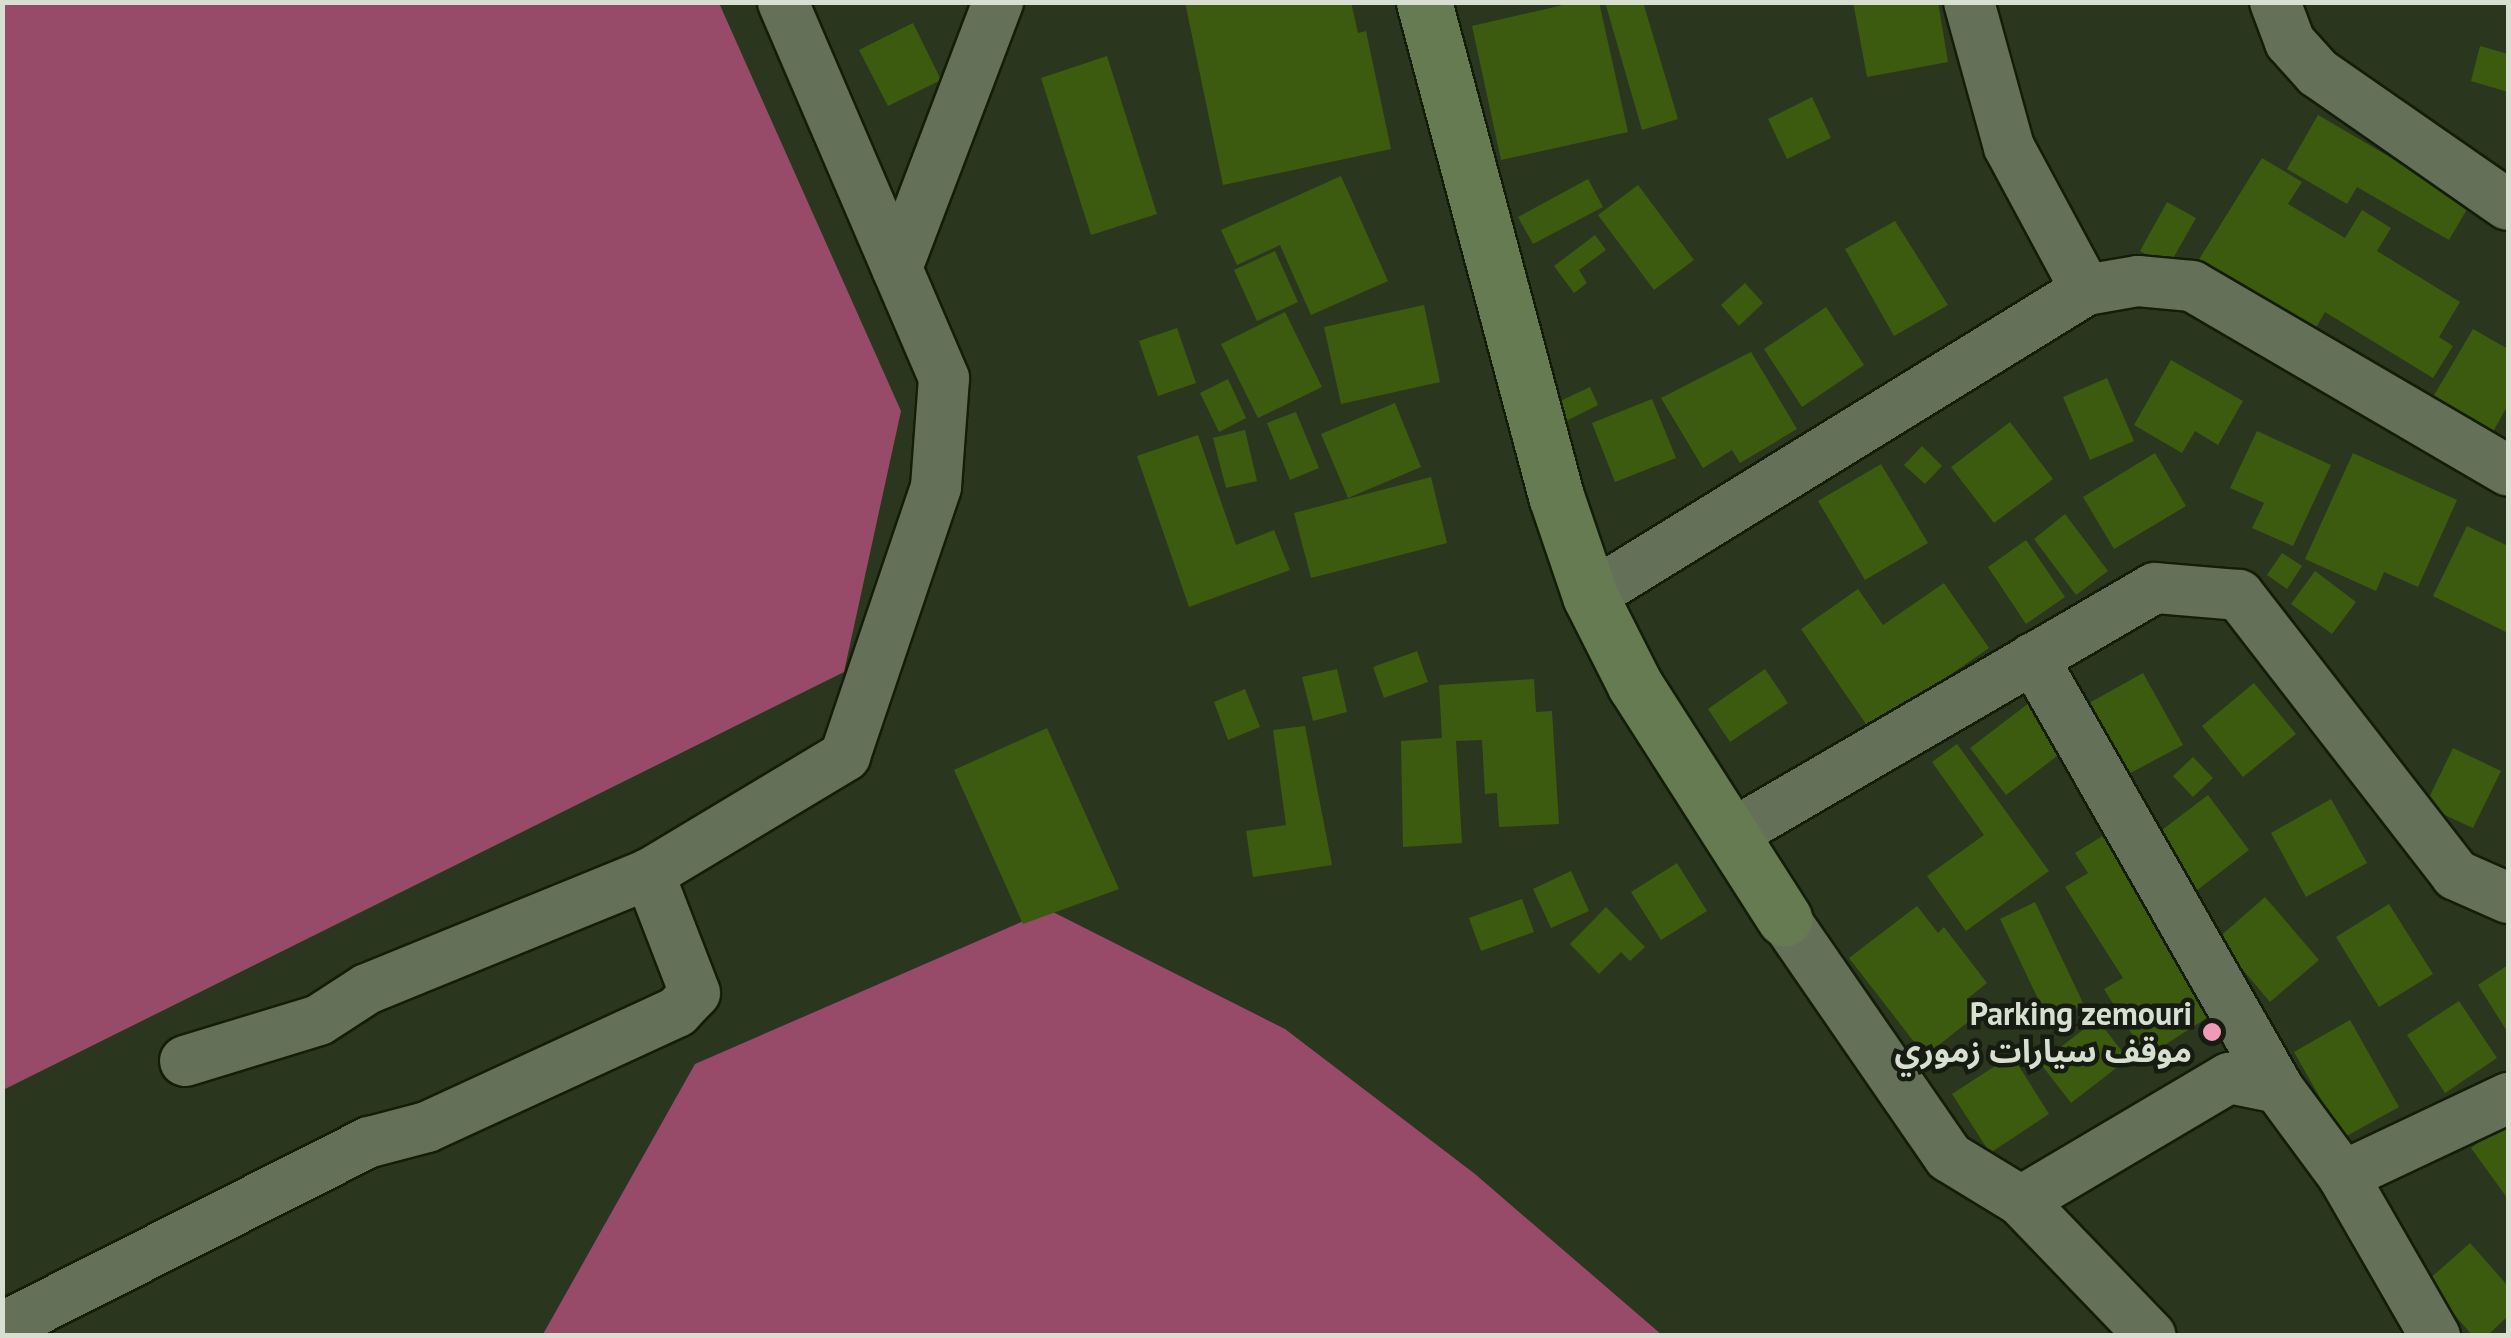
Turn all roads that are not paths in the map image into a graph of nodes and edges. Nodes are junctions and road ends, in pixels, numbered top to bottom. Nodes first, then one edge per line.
1 (782, 2) edge
2 (998, 2) edge
3 (1424, 2) edge
4 (1969, 2) edge
5 (2275, 2) edge
6 (2508, 205) edge
7 (897, 268) junction
8 (2086, 290) junction
9 (2508, 472) edge
10 (1590, 596) junction
11 (2034, 658) junction
12 (1732, 834) junction
13 (649, 874) junction
14 (2508, 898) edge
15 (1784, 918) joint
16 (184, 1061) dead end
17 (2278, 1088) junction
18 (2508, 1098) edge
19 (2343, 1176) junction
20 (2021, 1201) junction
21 (6, 1326) dead end
22 (2151, 1336) edge
23 (2435, 1336) edge

1 - 7 street
2 - 7 street
3 - 10 main road
4 - 8 street
5 - 6 street
7 - 13 street
8 - 9 street
8 - 10 street
10 - 12 main road
11 - 12 street
11 - 14 street
11 - 17 street
12 - 15 main road
13 - 16 street
13 - 21 street
15 - 20 street
17 - 19 street
17 - 20 street
18 - 19 street
19 - 23 street
20 - 22 street

